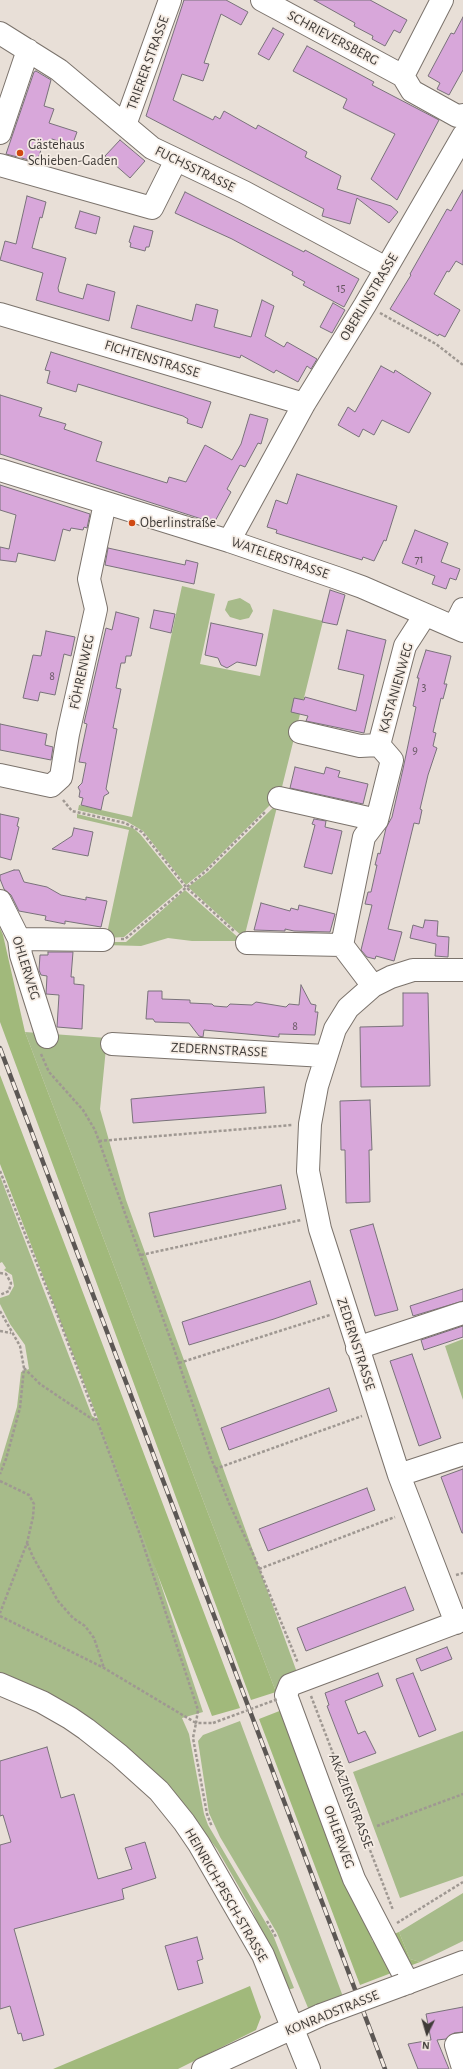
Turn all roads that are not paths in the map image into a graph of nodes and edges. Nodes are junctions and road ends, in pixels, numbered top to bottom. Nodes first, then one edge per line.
1 (170, 0) edge
2 (262, 0) edge
3 (442, 0) edge
4 (0, 33) edge
5 (28, 50) junction
6 (403, 76) junction
7 (461, 123) edge
8 (124, 125) junction
9 (0, 133) edge
10 (176, 160) junction
11 (0, 165) edge
12 (386, 268) junction
13 (0, 314) edge
14 (304, 404) junction
15 (0, 470) edge
16 (105, 503) junction
17 (229, 541) junction
18 (425, 615) junction
19 (460, 623) edge
20 (300, 732) dead end
21 (379, 745) junction
22 (0, 774) edge
23 (279, 798) road end
24 (377, 820) junction
25 (0, 901) edge
26 (19, 939) junction
27 (103, 940) road end
28 (247, 943) road end
29 (342, 945) junction
30 (463, 970) edge
31 (373, 986) junction
32 (47, 1037) road end
33 (112, 1044) dead end
34 (325, 1056) junction
35 (463, 1313) edge
36 (357, 1348) junction
37 (463, 1454) edge
38 (399, 1475) junction
39 (460, 1622) edge
40 (0, 1684) edge
41 (463, 1962) edge
42 (405, 1984) junction
43 (294, 2028) junction
44 (463, 2044) edge
45 (463, 2068) edge
46 (202, 2069) edge
47 (309, 2069) edge

1 - 8 street, TRIERER STRASSE
2 - 6 street, SCHRIEVERSBERG
3 - 6 street
4 - 5 street, FUCHSSTRASSE
5 - 8 street, FUCHSSTRASSE
5 - 9 street
6 - 7 street
7 - 12 street, OBERLINSTRASSE
8 - 10 street, FUCHSSTRASSE
10 - 11 street
10 - 12 street, FUCHSSTRASSE
12 - 14 street, OBERLINSTRASSE
13 - 14 street, FICHTENSTRASSE
14 - 17 street, OBERLINSTRASSE
15 - 16 street, WATELERSTRASSE
16 - 17 street, WATELERSTRASSE
16 - 22 street, FÖHRENWEG
17 - 18 street, WATELERSTRASSE
18 - 19 street, WATELERSTRASSE
18 - 21 street, KASTANIENWEG
20 - 21 street
21 - 24 street, KASTANIENWEG
23 - 24 street
24 - 29 street, KASTANIENWEG
25 - 26 street, OHLERWEG
26 - 27 street
26 - 32 street, OHLERWEG
28 - 29 street
29 - 31 street
30 - 31 street, ZEDERNSTRASSE
31 - 34 street, ZEDERNSTRASSE
33 - 34 street, ZEDERNSTRASSE
34 - 36 street, ZEDERNSTRASSE
35 - 36 street
36 - 38 street, ZEDERNSTRASSE
37 - 38 street
38 - 39 street, ZEDERNSTRASSE
39 - 42 street, OHLERWEG
40 - 43 street, HEINRICH-PESCH-STRASSE
41 - 42 street, KONRADSTRASSE
42 - 43 street, KONRADSTRASSE, bridge
43 - 46 street, KONRADSTRASSE
43 - 47 street, HEINRICH-PESCH-STRASSE
44 - 45 street

